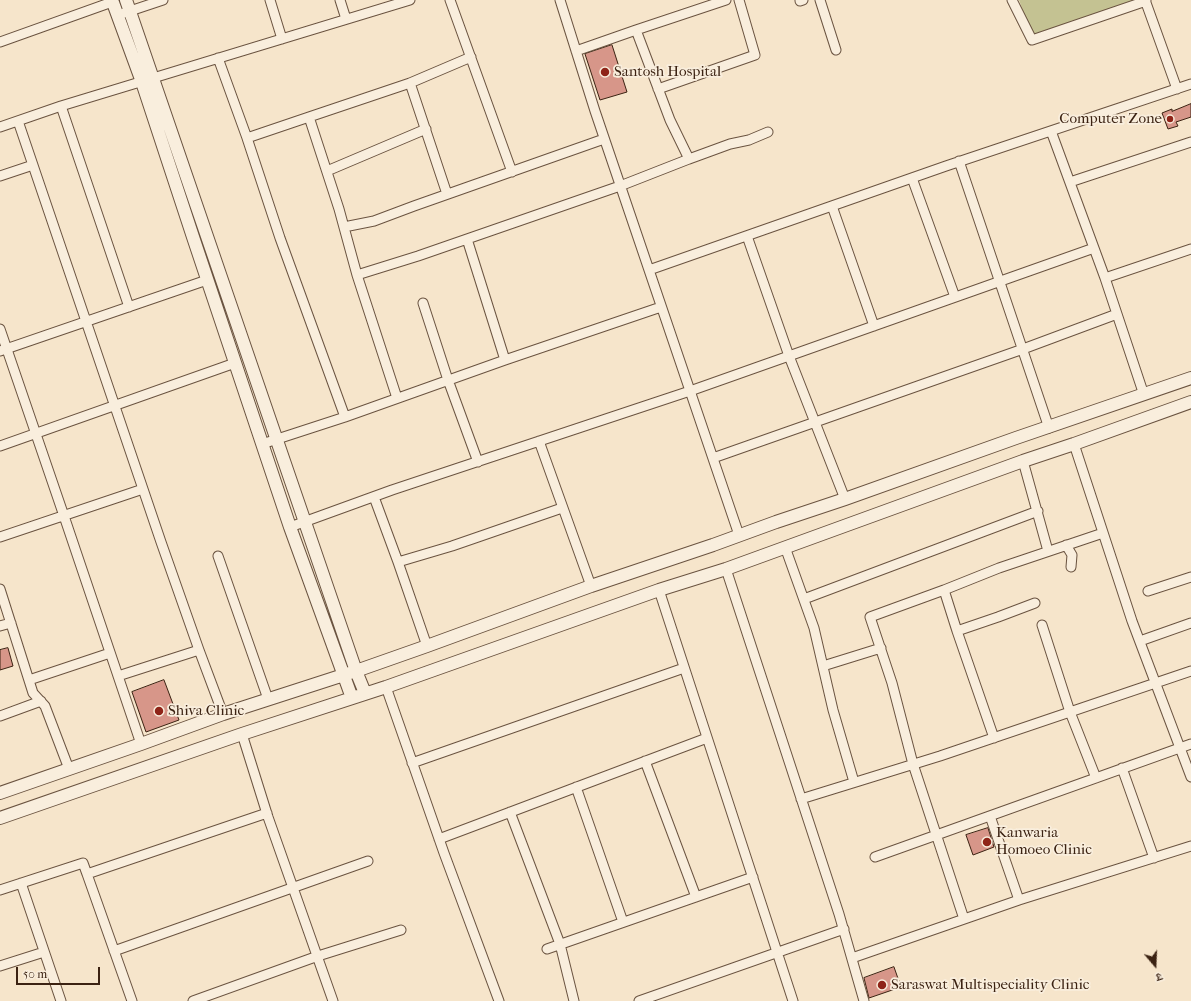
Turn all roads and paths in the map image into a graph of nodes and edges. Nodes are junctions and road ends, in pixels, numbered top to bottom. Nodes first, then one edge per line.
1 (163, 0) edge
2 (270, 0) edge
3 (340, 0) edge
4 (410, 0) edge
5 (450, 0) edge
6 (560, 0) edge
7 (726, 0) edge
8 (739, 0) edge
9 (800, 0) edge
10 (803, 0) edge
11 (820, 0) edge
12 (1012, 0) edge
13 (112, 1) edge
14 (1146, 1) edge
15 (128, 6) edge
16 (117, 15) junction
17 (346, 19) junction
18 (636, 30) junction
19 (282, 39) junction
20 (0, 42) edge
21 (836, 50) dead end
22 (576, 51) junction
23 (471, 57) junction
24 (218, 58) junction
25 (147, 80) junction
26 (410, 83) junction
27 (1191, 84) edge
28 (658, 89) junction
29 (1177, 89) junction
30 (61, 106) junction
31 (309, 117) junction
32 (18, 121) junction
33 (0, 127) edge
34 (426, 129) junction
35 (1051, 131) junction
36 (768, 132) dead end
37 (247, 138) junction
38 (604, 139) junction
39 (1191, 142) edge
40 (689, 158) junction
41 (960, 161) junction
42 (33, 166) junction
43 (326, 171) junction
44 (512, 172) junction
45 (0, 176) edge
46 (912, 178) junction
47 (1070, 182) junction
48 (620, 186) junction
49 (447, 194) junction
50 (832, 206) junction
51 (344, 227) junction
52 (747, 236) junction
53 (467, 239) junction
54 (1094, 248) junction
55 (1191, 249) edge
56 (649, 270) junction
57 (357, 275) junction
58 (1105, 278) junction
59 (207, 280) junction
60 (1000, 281) junction
61 (955, 297) junction
62 (423, 303) dead end
63 (129, 307) junction
64 (662, 307) junction
65 (1117, 314) junction
66 (86, 321) junction
67 (874, 326) junction
68 (0, 329) edge
69 (3, 349) edge
70 (1023, 349) junction
71 (789, 356) junction
72 (505, 360) junction
73 (235, 363) junction
74 (1191, 378) edge
75 (448, 380) junction
76 (690, 391) junction
77 (1144, 395) junction
78 (397, 398) junction
79 (1191, 402) edge
80 (115, 405) junction
81 (345, 417) junction
82 (815, 422) junction
83 (1049, 428) junction
84 (36, 433) junction
85 (277, 440) junction
86 (539, 441) junction
87 (262, 444) junction
88 (1074, 444) junction
89 (0, 446) edge
90 (713, 458) junction
91 (1023, 460) junction
92 (478, 462) junction
93 (143, 489) junction
94 (374, 497) junction
95 (845, 499) junction
96 (562, 508) junction
97 (1038, 511) junction
98 (64, 516) junction
99 (305, 522) junction
100 (290, 527) junction
101 (1103, 533) junction
102 (739, 536) junction
103 (0, 537) edge
104 (1066, 545) junction
105 (785, 547) junction
106 (1048, 552) junction
107 (218, 556) dead end
108 (398, 562) junction
109 (1071, 567) dead end
110 (726, 569) junction
111 (1191, 576) edge
112 (591, 586) junction
113 (0, 589) edge
114 (659, 590) junction
115 (944, 590) junction
116 (1148, 591) dead end
117 (804, 599) junction
118 (1035, 603) dead end
119 (11, 623) junction
120 (1191, 623) edge
121 (1042, 625) dead end
122 (0, 626) edge
123 (957, 630) junction
124 (1140, 641) junction
125 (427, 646) junction
126 (881, 648) junction
127 (199, 650) junction
128 (110, 653) junction
129 (823, 666) junction
130 (684, 668) junction
131 (356, 671) junction
132 (1191, 671) edge
133 (344, 674) junction
134 (118, 676) junction
135 (29, 680) junction
136 (1156, 683) junction
137 (386, 687) junction
138 (365, 694) junction
139 (352, 698) junction
140 (268, 699) junction
141 (41, 701) junction
142 (1070, 712) junction
143 (223, 714) junction
144 (0, 716) edge
145 (242, 734) junction
146 (706, 738) junction
147 (994, 738) junction
148 (141, 744) junction
149 (1191, 744) edge
150 (1181, 748) junction
151 (645, 761) junction
152 (412, 763) junction
153 (913, 764) junction
154 (1122, 768) junction
155 (69, 769) junction
156 (1191, 777) edge
157 (1096, 778) junction
158 (854, 782) junction
159 (576, 787) junction
160 (0, 793) edge
161 (801, 799) junction
162 (510, 812) junction
163 (267, 813) junction
164 (990, 816) junction
165 (0, 818) edge
166 (936, 835) junction
167 (439, 839) junction
168 (1191, 846) edge
169 (875, 857) dead end
170 (1154, 858) junction
171 (368, 860) dead end
172 (86, 874) junction
173 (753, 877) junction
174 (21, 883) junction
175 (293, 887) junction
176 (0, 890) edge
177 (696, 897) junction
178 (1019, 900) junction
179 (964, 919) junction
180 (623, 922) junction
181 (844, 929) junction
182 (401, 930) dead end
183 (560, 944) junction
184 (547, 949) dead end
185 (114, 951) junction
186 (44, 952) junction
187 (777, 953) junction
188 (318, 956) junction
189 (852, 958) junction
190 (0, 966) edge
191 (61, 1001) edge
192 (132, 1001) edge
193 (193, 1001) edge
194 (333, 1001) edge
195 (499, 1001) edge
196 (574, 1001) edge
197 (640, 1001) edge
198 (793, 1001) edge
199 (864, 1001) edge

1 - 15 street
2 - 19 street
3 - 17 street
4 - 17 street
5 - 23 street
6 - 22 street
7 - 18 street
8 - 28 street
9 - 10 street
11 - 21 street
12 - 14 street
13 - 16 street
13 - 20 street
14 - 29 street
15 - 16 street
15 - 25 street
16 - 25 street
17 - 19 street
18 - 22 street
18 - 28 street
19 - 24 street
22 - 38 street
23 - 26 street
23 - 44 street
24 - 25 street
24 - 37 street
25 - 30 street
25 - 59 street
25 - 85 street
26 - 31 street
26 - 34 street
27 - 29 street
28 - 40 street
29 - 35 street
30 - 32 street
30 - 63 street
31 - 37 street
31 - 43 street
32 - 33 street
32 - 42 street
34 - 43 street
34 - 49 street
35 - 41 street
35 - 47 street
36 - 40 street
37 - 81 street
38 - 44 street
38 - 48 street
39 - 47 street
40 - 48 street
41 - 46 street
41 - 60 street
42 - 45 street
42 - 66 street
43 - 51 street
44 - 49 street
46 - 50 street
46 - 61 street
47 - 54 street
48 - 53 street
48 - 56 street
49 - 51 street
50 - 52 street
50 - 67 street
51 - 57 street
52 - 56 street
52 - 71 street
53 - 57 street
53 - 72 street
54 - 58 street
54 - 60 street
55 - 58 street
56 - 64 street
57 - 78 street
58 - 65 street
59 - 63 street
59 - 73 street
60 - 61 street
60 - 70 street
61 - 67 street
62 - 75 street
63 - 66 street
64 - 72 street
64 - 76 street
65 - 70 street
65 - 77 street
66 - 69 street
66 - 80 street
67 - 71 street
68 - 69 street
69 - 84 street
70 - 82 street
70 - 83 street
71 - 76 street
71 - 82 street
72 - 75 street
73 - 80 street
73 - 87 street
74 - 77 street
75 - 78 street
75 - 92 street
76 - 86 street
76 - 90 street
77 - 83 street
78 - 81 street
79 - 88 street
80 - 84 street
80 - 93 street
81 - 85 street
82 - 90 street
82 - 95 street
83 - 95 street
84 - 89 street
84 - 98 street
85 - 87 street
85 - 99 street
86 - 92 street
86 - 96 street
87 - 100 street
88 - 91 street
88 - 101 street
90 - 102 street
91 - 97 street
91 - 105 street
92 - 94 street
93 - 98 street
93 - 127 street
94 - 99 street
94 - 108 street
95 - 102 street
96 - 108 street
96 - 112 street
97 - 106 street
97 - 117 street
98 - 103 street
98 - 128 street
99 - 100 street
99 - 131 street
100 - 133 street
101 - 104 street
101 - 124 street
102 - 112 street
104 - 106 street
104 - 109 street
105 - 110 street
105 - 117 street
106 - 115 street
107 - 140 street
108 - 125 street
110 - 114 street
110 - 161 street
111 - 116 street
112 - 125 street
113 - 119 street
114 - 130 street
114 - 137 street
115 - 123 street
115 - 126 street
117 - 129 street
118 - 123 street
119 - 122 street
119 - 135 street
120 - 124 street
121 - 142 street
123 - 147 street
124 - 136 street
125 - 131 street
126 - 129 street
126 - 153 street
127 - 134 street
127 - 143 street
128 - 134 street
128 - 135 street
129 - 158 street
130 - 146 street
130 - 152 street
131 - 133 street
131 - 138 street
132 - 136 street
133 - 139 street
133 - 140 street
134 - 148 street
135 - 141 street
136 - 142 street
136 - 150 street
137 - 138 street
137 - 152 street
138 - 139 street
139 - 145 street
140 - 143 street
141 - 144 street
141 - 155 street
142 - 147 street
142 - 157 street
143 - 148 street
145 - 163 street
145 - 165 street
146 - 151 street
146 - 173 street
147 - 153 street
148 - 155 street
149 - 150 street
150 - 154 street
150 - 156 street
151 - 159 street
151 - 177 street
152 - 167 street
153 - 158 street
153 - 166 street
154 - 157 street
154 - 170 street
155 - 160 street
157 - 164 street
158 - 161 street
159 - 162 street
159 - 180 street
161 - 181 street
162 - 167 street
162 - 183 street
163 - 172 street
163 - 175 street
164 - 166 street
164 - 178 street
166 - 169 street
166 - 179 street
167 - 195 street
168 - 170 street
170 - 178 street
171 - 175 street
172 - 174 street
172 - 185 street
173 - 177 street
173 - 187 street
174 - 176 street
174 - 186 street
175 - 185 street
175 - 188 street
177 - 180 street
178 - 179 street
179 - 189 street
180 - 183 street
181 - 187 street
181 - 189 street
182 - 188 street
183 - 184 street
183 - 196 street
185 - 192 street
186 - 190 street
186 - 191 street
187 - 197 street
187 - 198 street
188 - 193 street
188 - 194 street
189 - 199 street

